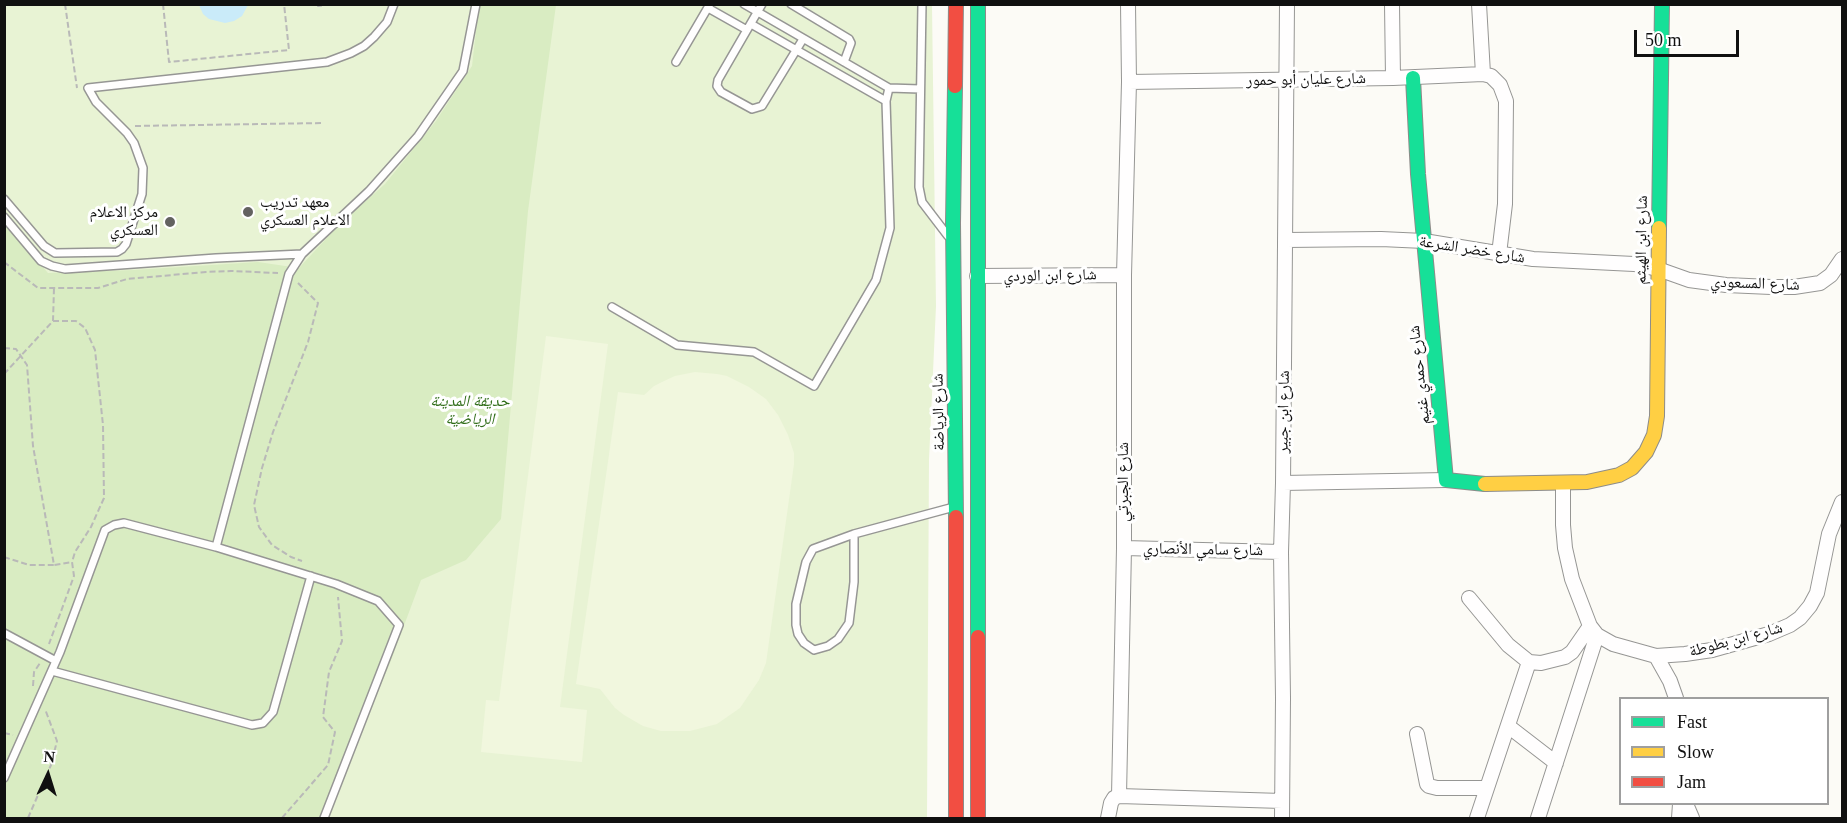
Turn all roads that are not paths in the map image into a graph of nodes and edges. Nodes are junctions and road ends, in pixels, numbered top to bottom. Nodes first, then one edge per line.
1 (394, 4) edge
2 (476, 4) edge
3 (744, 4) edge
4 (762, 4) edge
5 (791, 4) edge
6 (922, 4) edge
7 (956, 4) edge
8 (978, 4) edge
9 (1128, 4) edge
10 (1287, 4) edge
11 (1392, 4) edge
12 (1479, 4) edge
13 (1662, 4) edge
14 (709, 6) edge
15 (758, 12) junction
16 (749, 27) junction
17 (803, 39) junction
18 (796, 50) junction
19 (676, 62) dead end
20 (844, 62) junction
21 (1483, 74) junction
22 (1393, 78) junction
23 (1413, 78) junction
24 (1286, 80) junction
25 (1129, 82) junction
26 (889, 88) junction
27 (920, 89) junction
28 (886, 101) junction
29 (4, 199) edge
30 (4, 217) edge
31 (1286, 240) junction
32 (1424, 241) junction
33 (953, 243) junction
34 (302, 254) junction
35 (1499, 254) junction
36 (1842, 259) edge
37 (1658, 269) junction
38 (1124, 275) junction
39 (977, 276) junction
40 (612, 307) dead end
41 (1446, 480) junction
42 (1283, 483) junction
43 (1563, 484) junction
44 (1842, 502) edge
45 (956, 506) junction
46 (854, 534) junction
47 (216, 547) junction
48 (1124, 549) junction
49 (1281, 552) junction
50 (311, 576) junction
51 (1468, 598) dead end
52 (1594, 631) junction
53 (4, 633) edge
54 (1656, 656) junction
55 (56, 661) junction
56 (1529, 663) junction
57 (52, 671) junction
58 (956, 694) junction
59 (978, 694) junction
60 (1675, 697) edge
61 (1508, 726) junction
62 (1418, 734) dead end
63 (1556, 763) junction
64 (4, 778) edge
65 (1487, 788) junction
66 (1119, 796) junction
67 (1282, 801) junction
68 (1686, 805) edge
69 (324, 819) edge
70 (956, 819) edge
71 (978, 819) edge
72 (1108, 819) edge
73 (1282, 819) edge
74 (1477, 819) edge
75 (1538, 819) edge
76 (1692, 819) edge

1 - 29 lane
2 - 34 lane
3 - 15 lane
4 - 15 lane
5 - 20 lane
6 - 27 lane
7 - 33 main road, شارع الرياضة
8 - 39 main road
9 - 25 street, شارع الجبرتي
10 - 24 street, شارع ابن جبير
11 - 22 street
12 - 21 street
13 - 37 main road, شارع ابن الهيثم
14 - 16 lane
14 - 19 lane
15 - 16 lane
15 - 17 lane
16 - 18 lane
16 - 18 lane
17 - 18 lane
17 - 20 lane
18 - 28 lane
20 - 26 lane
21 - 23 street, شارع عليان أبو حمور
21 - 35 street
22 - 23 street, شارع عليان أبو حمور
22 - 24 street, شارع عليان أبو حمور
23 - 32 main road, شارع حمدي غنيم
24 - 25 street, شارع عليان أبو حمور
24 - 31 street, شارع ابن جبير
25 - 38 street, شارع الجبرتي
26 - 27 lane
26 - 28 lane
27 - 33 lane
28 - 40 lane
30 - 34 lane
31 - 32 street, شارع خضر الشرعة
31 - 42 street, شارع ابن جبير
32 - 35 street, شارع خضر الشرعة
32 - 41 main road, شارع حمدي غنيم
33 - 45 main road, شارع الرياضة
34 - 47 lane
35 - 37 street, شارع خضر الشرعة
36 - 37 street, شارع المسعودي
37 - 43 main road, شارع ابن الهيثم
38 - 39 street, شارع ابن الوردي
38 - 48 street, شارع الجبرتي
39 - 59 main road
41 - 42 street
41 - 43 main road
42 - 49 street, شارع ابن جبير
43 - 52 street
44 - 54 street, شارع ابن بطوطة
45 - 46 lane
45 - 58 main road, شارع الرياضة
46 - 46 lane
47 - 50 lane
47 - 55 lane
48 - 49 street, شارع سامي الأنصاري
48 - 66 street, شارع الجبرتي
49 - 67 street, شارع ابن جبير
50 - 57 lane
50 - 69 lane
51 - 56 street
52 - 54 street, شارع ابن بطوطة
52 - 56 street
52 - 63 street
53 - 55 lane
54 - 60 street
55 - 57 lane
56 - 61 street
57 - 64 lane
58 - 59 main road
58 - 70 main road, شارع الرياضة
59 - 71 main road
61 - 63 street
61 - 65 street
62 - 65 street
63 - 75 street
65 - 74 street
66 - 67 street
66 - 72 street
67 - 73 street, شارع ابن جبير
68 - 76 street

